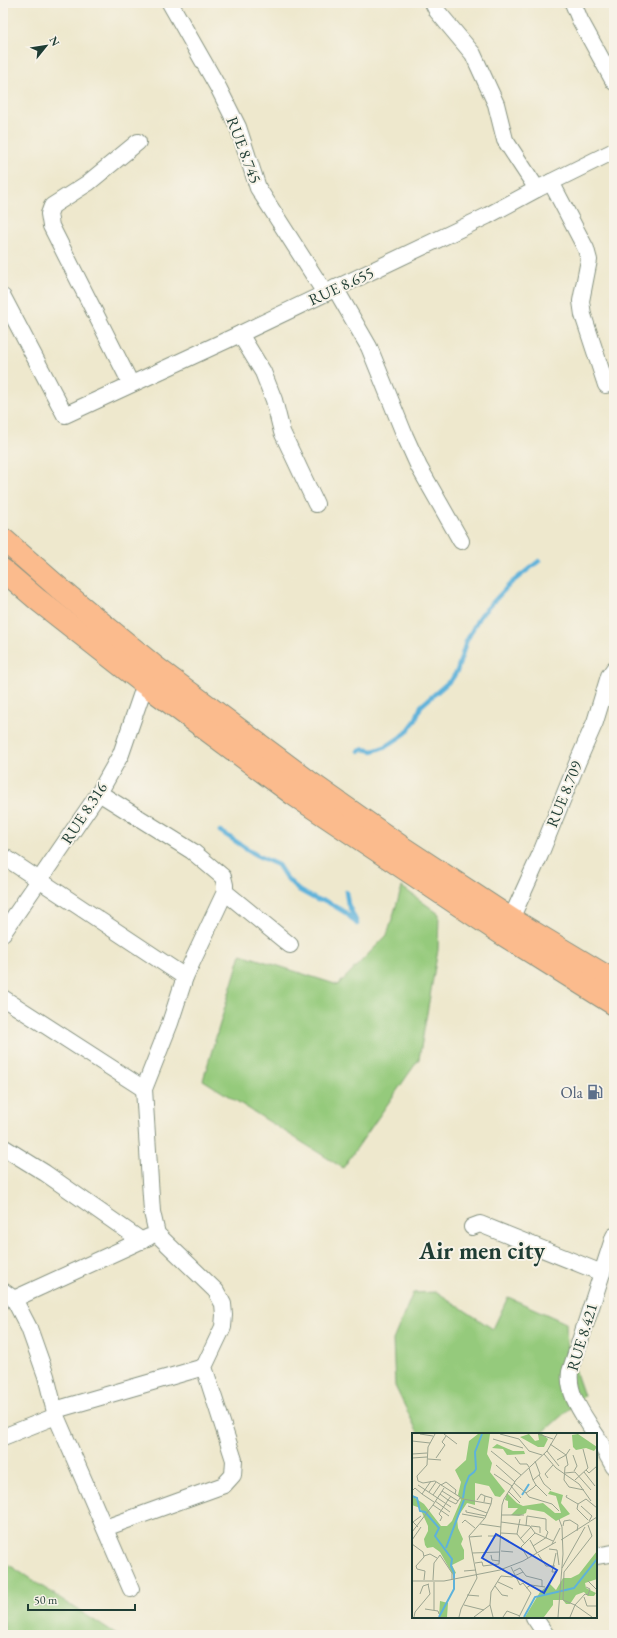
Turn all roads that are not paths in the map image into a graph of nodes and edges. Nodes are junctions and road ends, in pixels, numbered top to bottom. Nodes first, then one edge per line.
1 (170, 3) edge
2 (433, 3) edge
3 (574, 3) edge
4 (614, 82) edge
5 (138, 142) dead end
6 (614, 151) edge
7 (544, 186) junction
8 (330, 290) junction
9 (3, 297) edge
10 (240, 334) junction
11 (131, 384) junction
12 (606, 386) dead end
13 (316, 504) dead end
14 (3, 539) edge
15 (461, 541) dead end
16 (3, 570) edge
17 (614, 669) edge
18 (145, 684) junction
19 (99, 793) junction
20 (3, 856) edge
21 (39, 880) junction
22 (224, 892) junction
23 (511, 919) junction
24 (3, 932) edge
25 (290, 944) dead end
26 (186, 977) junction
27 (614, 981) edge
28 (3, 998) edge
29 (614, 1004) edge
30 (144, 1089) junction
31 (3, 1147) edge
32 (472, 1227) dead end
33 (157, 1234) junction
34 (614, 1236) edge
35 (142, 1241) junction
36 (602, 1273) junction
37 (9, 1295) edge
38 (204, 1367) junction
39 (55, 1413) junction
40 (595, 1433) edge
41 (3, 1437) edge
42 (597, 1437) edge
43 (614, 1467) edge
44 (105, 1528) junction
45 (614, 1553) edge
46 (597, 1556) edge
47 (132, 1589) dead end
48 (535, 1618) edge
49 (546, 1635) edge

1 - 8 street, RUE 8.745
2 - 7 street
3 - 4 street
5 - 11 street
6 - 7 street, RUE 8.655
7 - 8 street, RUE 8.655
7 - 12 street
8 - 10 street, RUE 8.655
8 - 15 street, RUE 8.745
9 - 11 street, RUE 8.655
10 - 11 street, RUE 8.655
10 - 13 street
14 - 23 highway
16 - 18 highway
17 - 23 street, RUE 8.709
18 - 19 street, RUE 8.316
18 - 29 highway
19 - 21 street, RUE 8.316
19 - 22 street
20 - 21 street
21 - 24 street, RUE 8.316
21 - 26 street
22 - 25 street
22 - 26 street
23 - 27 highway
26 - 30 street
28 - 30 street
30 - 33 street
31 - 35 street
32 - 36 street
33 - 35 street
33 - 38 street
34 - 36 street, RUE 8.421
35 - 37 street
36 - 40 street, RUE 8.421
37 - 39 street
38 - 39 street
38 - 44 street
39 - 41 street
39 - 44 street
42 - 43 street, RUE 8.421
44 - 47 street
45 - 46 street
48 - 49 street

